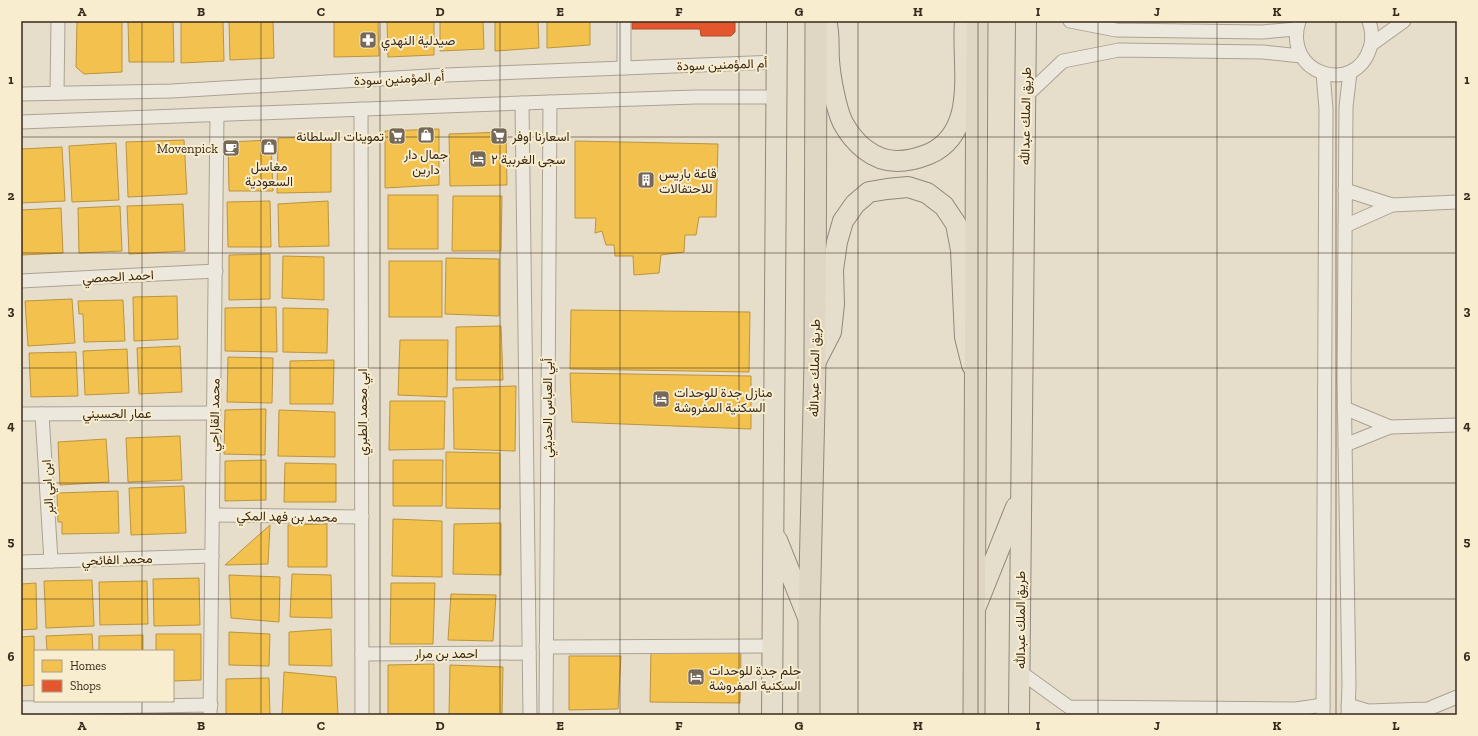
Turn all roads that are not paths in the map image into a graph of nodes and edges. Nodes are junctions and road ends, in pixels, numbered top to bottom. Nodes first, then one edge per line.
1 (58, 21) edge
2 (624, 21) edge
3 (777, 21) edge
4 (816, 21) edge
5 (826, 21) edge
6 (966, 21) edge
7 (977, 21) edge
8 (1026, 21) edge
9 (1070, 21) edge
10 (1369, 21) edge
11 (1404, 21) edge
12 (1298, 25) edge
13 (1372, 44) junction
14 (1301, 56) junction
15 (777, 62) junction
16 (624, 68) junction
17 (1350, 72) junction
18 (1323, 73) junction
19 (57, 93) junction
20 (21, 94) edge
21 (777, 97) junction
22 (1025, 97) junction
23 (550, 102) junction
24 (522, 103) junction
25 (361, 109) junction
26 (217, 115) junction
27 (21, 122) edge
28 (1345, 190) junction
29 (1457, 202) edge
30 (1392, 204) junction
31 (1345, 226) junction
32 (216, 271) junction
33 (21, 281) edge
34 (815, 363) junction
35 (975, 376) junction
36 (1344, 408) junction
37 (214, 413) junction
38 (21, 414) edge
39 (42, 414) junction
40 (1457, 425) edge
41 (1390, 427) junction
42 (1345, 445) junction
43 (1020, 497) junction
44 (213, 514) junction
45 (362, 517) junction
46 (774, 530) junction
47 (212, 556) junction
48 (51, 561) junction
49 (21, 562) edge
50 (974, 611) junction
51 (809, 620) junction
52 (773, 646) junction
53 (546, 647) junction
54 (529, 653) junction
55 (362, 654) junction
56 (1019, 672) junction
57 (1457, 697) edge
58 (21, 708) edge
59 (211, 710) edge
60 (1323, 710) edge
61 (1348, 710) edge
62 (44, 711) edge
63 (362, 715) edge
64 (530, 715) edge
65 (546, 715) edge
66 (772, 715) edge
67 (809, 715) edge
68 (974, 715) edge
69 (1019, 715) edge

1 - 19 street
2 - 16 street
3 - 15 main road
4 - 34 highway, طريق الملك عبدالله
5 - 6 main road
7 - 35 highway
8 - 22 main road, طريق الملك عبدالله
9 - 12 street
10 - 13 street
11 - 13 street
12 - 14 street
13 - 17 street
14 - 18 street
14 - 22 street
15 - 16 street, أم المؤمنين سودة
15 - 21 main road
16 - 19 street, أم المؤمنين سودة
17 - 18 street
17 - 28 street
18 - 60 street
19 - 20 street, أم المؤمنين سودة
21 - 23 street
21 - 46 main road
22 - 43 main road, طريق الملك عبدالله
23 - 24 street
23 - 53 street, أبي العباس الحديثي
24 - 25 street
24 - 54 street, أبي العباس الحديثي
25 - 26 street
25 - 45 street, ابي محمد الطبري
26 - 27 street
26 - 32 street, محمد القاراحي
28 - 30 street
28 - 31 street
29 - 30 street
30 - 31 street
31 - 36 street
32 - 33 street, احمد الحمصي
32 - 37 street, محمد القاراحي
34 - 35 main road
34 - 51 highway, طريق الملك عبدالله
35 - 50 highway
36 - 41 street
36 - 42 street
37 - 39 street, عمار الحسيني
37 - 44 street, محمد القاراحي
38 - 39 street, عمار الحسيني
39 - 48 street, ابن ابي البر
40 - 41 street
41 - 42 street
42 - 61 street
43 - 50 main road
43 - 56 main road, طريق الملك عبدالله
44 - 45 street, محمد بن فهد المكي
44 - 47 street, محمد القاراحي
45 - 55 street, ابي محمد الطبري
46 - 51 main road
46 - 52 main road
47 - 48 street, محمد الفائحي
47 - 59 street, محمد القاراحي
48 - 49 street, محمد الفائحي
50 - 68 highway
51 - 67 highway, طريق الملك عبدالله
52 - 53 street
52 - 66 main road
53 - 65 street, أبي العباس الحديثي
54 - 55 street, احمد بن مرار
54 - 64 street, أبي العباس الحديثي
55 - 63 street, ابي محمد الطبري
56 - 60 street
56 - 69 main road, طريق الملك عبدالله
57 - 61 street
58 - 62 street
59 - 62 street

